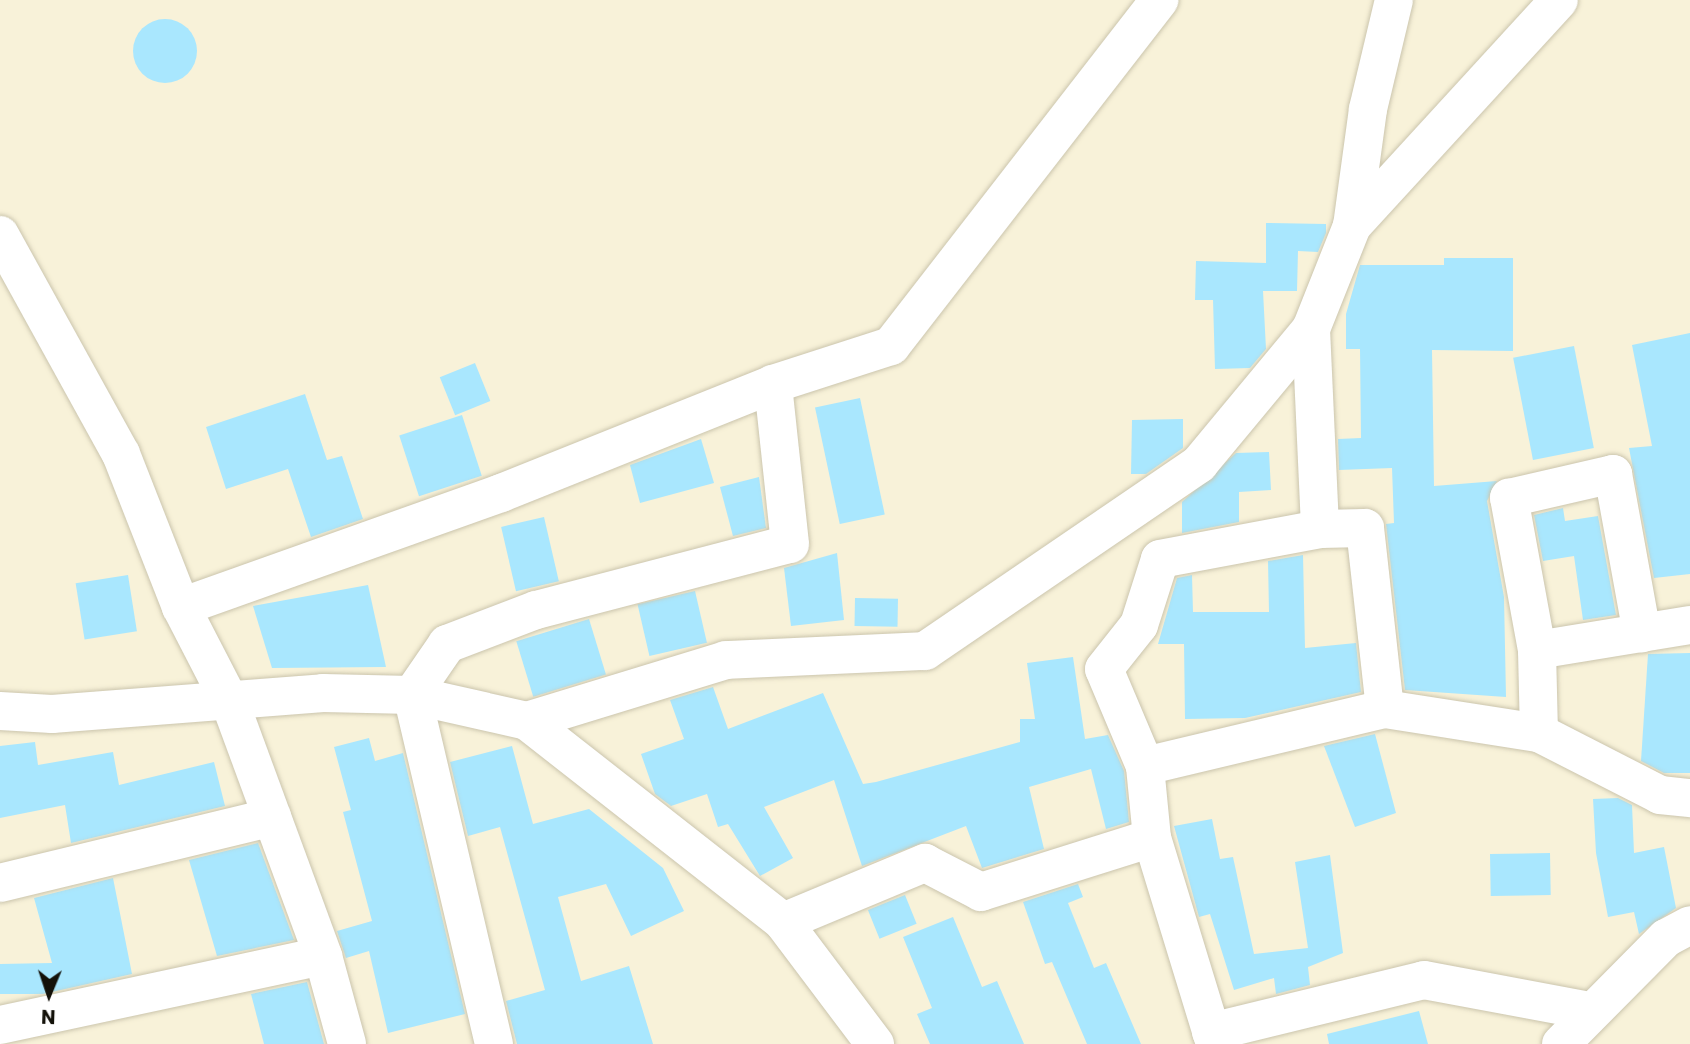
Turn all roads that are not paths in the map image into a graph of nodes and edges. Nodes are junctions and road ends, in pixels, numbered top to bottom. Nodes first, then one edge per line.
1 (1159, 0) edge
2 (1394, 0) edge
3 (1559, 0) edge
4 (1352, 226) junction
5 (0, 235) edge
6 (1311, 329) junction
7 (773, 384) junction
8 (1320, 529) junction
9 (181, 607) junction
10 (1690, 625) edge
11 (1642, 633) junction
12 (1538, 650) junction
13 (412, 695) junction
14 (229, 700) junction
15 (1385, 709) junction
16 (0, 711) edge
17 (527, 721) junction
18 (1539, 733) junction
19 (1145, 766) junction
20 (1690, 798) edge
21 (272, 817) junction
22 (1152, 838) junction
23 (0, 883) edge
24 (783, 922) junction
25 (1690, 925) edge
26 (323, 956) junction
27 (1589, 1011) junction
28 (0, 1025) edge
29 (1213, 1038) edge
30 (346, 1044) edge
31 (495, 1044) edge
32 (875, 1044) edge
33 (1561, 1044) edge

1 - 7 street
2 - 4 street
3 - 4 street
4 - 6 street
5 - 9 street
6 - 8 street
6 - 17 street
7 - 9 street
7 - 13 street
8 - 15 street
8 - 19 street
9 - 14 street
10 - 11 street
11 - 12 street
11 - 12 street
12 - 18 street
13 - 14 street
13 - 17 street
13 - 31 street
14 - 16 street
14 - 21 street
15 - 18 street
15 - 19 street
17 - 24 street
18 - 20 street
19 - 22 street
21 - 23 street
21 - 26 street
22 - 24 street
22 - 29 street
24 - 32 street
25 - 27 street
26 - 28 street
26 - 30 street
27 - 29 street
27 - 33 street

